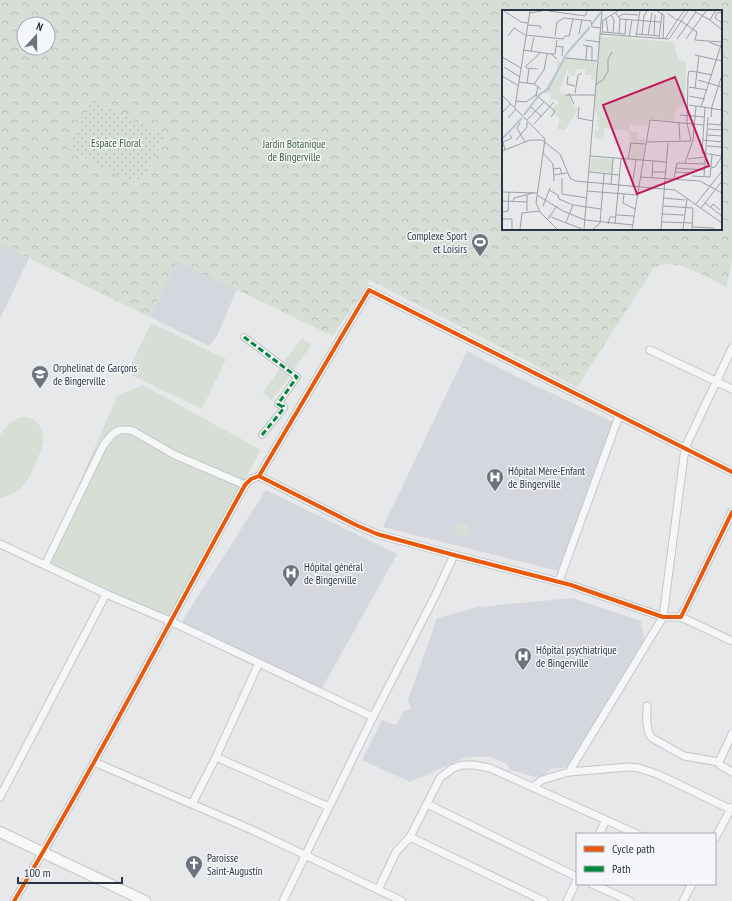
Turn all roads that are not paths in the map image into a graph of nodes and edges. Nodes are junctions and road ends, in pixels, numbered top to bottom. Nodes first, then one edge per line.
1 (244, 337) dead end
2 (732, 348) edge
3 (650, 350) dead end
4 (715, 382) junction
5 (732, 389) edge
6 (619, 416) junction
7 (262, 435) dead end
8 (684, 448) junction
9 (732, 472) edge
10 (259, 476) junction
11 (245, 485) junction
12 (732, 512) edge
13 (0, 544) edge
14 (454, 555) junction
15 (45, 565) junction
16 (559, 581) junction
17 (106, 594) junction
18 (662, 617) junction
19 (681, 617) junction
20 (170, 622) junction
21 (732, 641) edge
22 (259, 663) junction
23 (647, 706) dead end
24 (373, 717) junction
25 (732, 734) edge
26 (216, 757) junction
27 (94, 762) junction
28 (719, 762) junction
29 (570, 772) junction
30 (732, 772) edge
31 (533, 787) junction
32 (0, 797) edge
33 (192, 804) junction
34 (427, 804) junction
35 (329, 807) junction
36 (731, 808) edge
37 (606, 820) junction
38 (0, 832) edge
39 (600, 833) edge
40 (635, 833) edge
41 (716, 836) edge
42 (410, 837) junction
43 (43, 852) junction
44 (305, 855) junction
45 (576, 878) edge
46 (576, 881) edge
47 (594, 885) edge
48 (691, 885) edge
49 (378, 890) junction
50 (398, 900) edge
51 (14, 901) edge
52 (145, 901) edge
53 (283, 901) edge
54 (544, 901) edge
55 (567, 901) edge
56 (630, 901) edge
57 (683, 901) edge

1 - 7 street
2 - 4 street
3 - 4 street
4 - 5 street
4 - 8 street
6 - 8 street
6 - 10 street
6 - 16 street
8 - 9 street
8 - 18 street
10 - 11 street
10 - 14 street
11 - 15 street
11 - 20 street
12 - 19 street
13 - 15 street
14 - 16 street
14 - 24 street
15 - 17 street
16 - 18 street
17 - 20 street
17 - 32 street
18 - 19 street
18 - 29 street
19 - 21 street
20 - 22 street
20 - 27 street
22 - 24 street
22 - 26 street
23 - 28 street
24 - 35 street
25 - 28 street
26 - 33 street
26 - 35 street
27 - 33 street
27 - 43 street
28 - 30 street
29 - 31 street
29 - 36 street
31 - 34 street
31 - 37 street
33 - 44 street
34 - 42 street
34 - 45 street
35 - 44 street
36 - 41 street
37 - 39 street
37 - 40 street
38 - 43 main road
42 - 49 street
42 - 54 street
43 - 51 street
43 - 52 main road
44 - 49 street
44 - 53 street
46 - 55 street
47 - 56 street
48 - 57 street
49 - 50 street

